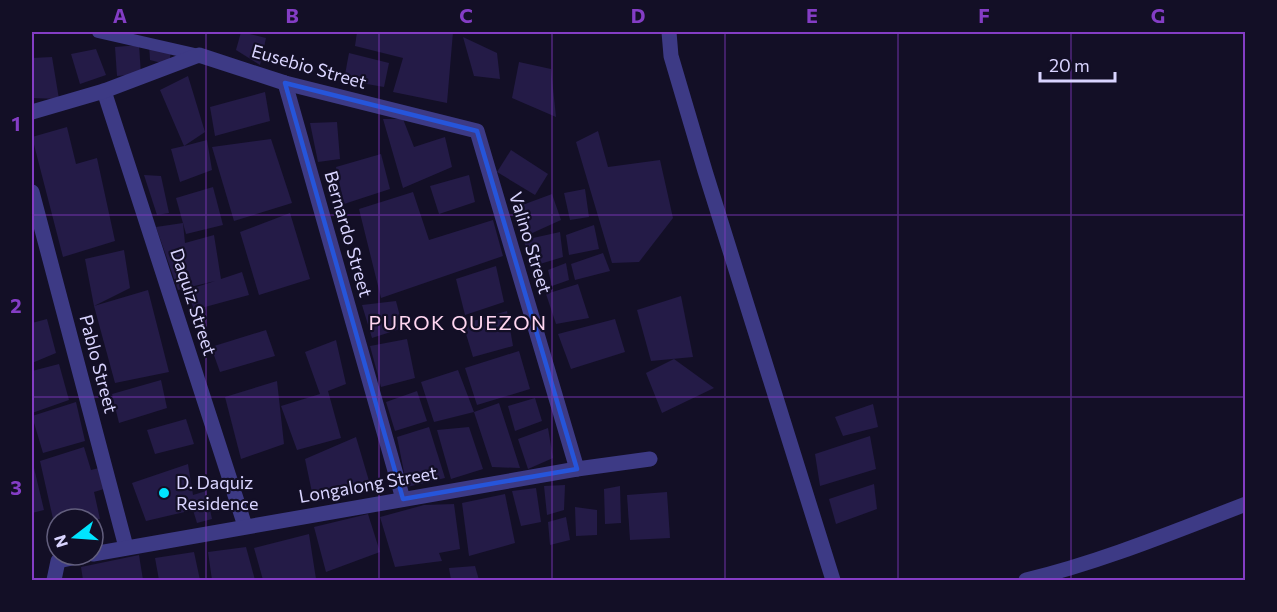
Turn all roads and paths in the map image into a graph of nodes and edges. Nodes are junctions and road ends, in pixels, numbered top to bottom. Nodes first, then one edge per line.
1 (98, 32) edge
2 (669, 32) edge
3 (199, 54) junction
4 (285, 83) junction
5 (104, 91) junction
6 (32, 112) edge
7 (477, 131) joint
8 (32, 192) edge
9 (650, 459) dead end
10 (578, 469) junction
11 (403, 498) junction
12 (1245, 504) edge
13 (245, 526) junction
14 (126, 547) junction
15 (105, 551) edge
16 (833, 580) edge
17 (1026, 580) edge

1 - 3 lane
2 - 16 street
3 - 4 street, Eusebio Street
3 - 5 street
4 - 7 street, Eusebio Street
4 - 11 street, Bernardo Street
5 - 6 street
5 - 13 street, Daquiz Street
7 - 10 street, Valino Street
8 - 14 street, Pablo Street
9 - 10 street, Longalong Street
10 - 11 street, Longalong Street
11 - 13 street, Longalong Street
12 - 17 street
13 - 14 street, Longalong Street
14 - 15 street, Longalong Street

